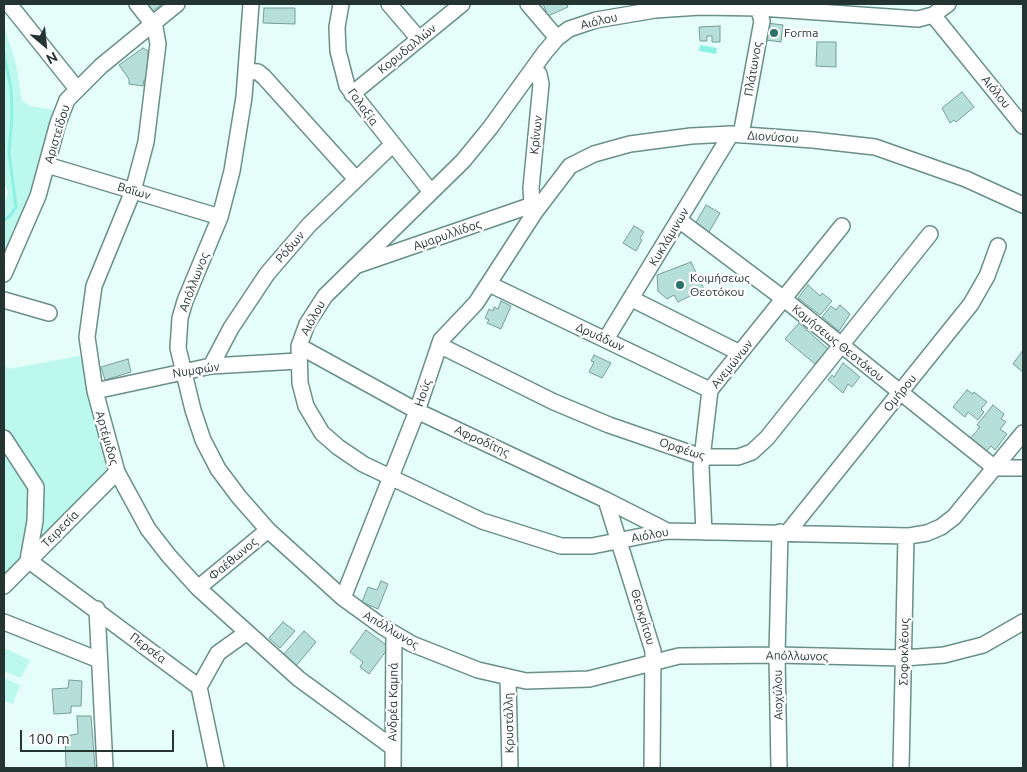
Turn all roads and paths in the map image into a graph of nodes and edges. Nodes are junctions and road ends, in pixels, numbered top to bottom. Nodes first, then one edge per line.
1 (9, 4) edge
2 (137, 4) edge
3 (177, 4) edge
4 (251, 4) edge
5 (341, 4) edge
6 (389, 4) edge
7 (462, 4) edge
8 (528, 4) edge
9 (948, 4) edge
10 (759, 6) edge
11 (933, 15) junction
12 (153, 23) junction
13 (557, 38) junction
14 (419, 39) junction
15 (533, 69) junction
16 (246, 70) junction
17 (77, 89) junction
18 (352, 94) junction
19 (1023, 126) edge
20 (736, 134) junction
21 (392, 145) junction
22 (47, 166) junction
23 (356, 179) junction
24 (134, 191) junction
25 (431, 192) junction
26 (1023, 205) edge
27 (535, 207) junction
28 (220, 217) junction
29 (679, 220) junction
30 (842, 226) dead end
31 (930, 234) dead end
32 (998, 246) dead end
33 (356, 266) junction
34 (4, 274) edge
35 (489, 284) junction
36 (784, 298) junction
37 (632, 299) junction
38 (4, 300) edge
39 (49, 313) dead end
40 (606, 339) junction
41 (439, 345) junction
42 (841, 346) junction
43 (298, 353) junction
44 (740, 353) junction
45 (211, 366) junction
46 (182, 371) junction
47 (710, 390) junction
48 (95, 391) junction
49 (900, 393) junction
50 (417, 411) junction
51 (1023, 433) edge
52 (4, 438) edge
53 (702, 457) junction
54 (995, 468) junction
55 (1023, 468) edge
56 (117, 472) junction
57 (391, 478) junction
58 (606, 500) junction
59 (268, 530) junction
60 (667, 531) junction
61 (704, 532) junction
62 (784, 532) junction
63 (906, 536) junction
64 (619, 541) junction
65 (28, 560) junction
66 (4, 586) edge
67 (198, 588) junction
68 (343, 598) junction
69 (97, 609) junction
70 (4, 622) edge
71 (1023, 622) edge
72 (246, 633) junction
73 (394, 635) junction
74 (777, 655) junction
75 (904, 658) junction
76 (99, 660) junction
77 (653, 661) junction
78 (508, 678) junction
79 (199, 687) junction
80 (392, 747) junction
81 (105, 768) edge
82 (216, 768) edge
83 (393, 768) edge
84 (510, 768) edge
85 (652, 768) edge
86 (779, 768) edge
87 (901, 768) edge

1 - 17 street
2 - 12 street
3 - 12 street, Αριστείδου
4 - 16 street, Απόλλωνος
5 - 18 street, Γαλαξία
6 - 14 street
7 - 14 street, Κορυδαλλών
8 - 13 street
9 - 11 street
10 - 11 street, Αιόλου
10 - 13 street, Αιόλου
10 - 20 street, Πλάτωνος
11 - 19 street, Αιόλου
12 - 17 street, Αριστείδου
12 - 24 street, Αρτέμιδος
13 - 15 street, Αιόλου
14 - 18 street, Κορυδαλλών
15 - 25 street, Αιόλου
15 - 27 street, Κρίνων
16 - 23 street
16 - 28 street, Απόλλωνος
17 - 22 street, Αριστείδου
18 - 21 street, Γαλαξία
20 - 26 street, Διονύσου
20 - 27 street, Διονύσου
20 - 29 street, Κυκλάμινων
21 - 23 street, Ρόδων
21 - 25 street, Γαλαξία
22 - 24 street, Βαΐων
22 - 34 street, Αριστείδου
23 - 45 street, Ρόδων
24 - 28 street, Βαΐων
24 - 48 street, Αρτέμιδος
25 - 33 street, Αιόλου
27 - 33 street, Αμαρυλλίδος
27 - 35 street, Ηούς
28 - 46 street, Απόλλωνος
29 - 36 street, Κομήσεως Θεοτόκου
29 - 37 street, Κυκλάμινων
30 - 36 street, Ανεμώνων
31 - 42 street, Ορφέως
32 - 49 street, Ομήρου
33 - 43 street, Αιόλου
35 - 40 street, Δρυάδων
35 - 41 street, Ηούς
36 - 42 street, Κομήσεως Θεοτόκου
36 - 44 street, Ανεμώνων
37 - 40 street, Κυκλάμινων
37 - 44 street
38 - 39 street
40 - 47 street, Δρυάδων
41 - 50 street, Ηούς
41 - 53 street, Ορφέως
42 - 49 street, Κομήσεως Θεοτόκου
42 - 53 street, Ορφέως
43 - 45 street, Νυμφών
43 - 50 street, Αφροδίτης
43 - 57 street, Αιόλου
44 - 47 street, Ανεμώνων
45 - 46 street, Νυμφών
46 - 48 street, Νυμφών
46 - 59 street, Απόλλωνος
47 - 53 street, Ανεμώνων
48 - 56 street, Αρτέμιδος
49 - 54 street, Κομήσεως Θεοτόκου
49 - 62 street, Ομήρου
50 - 57 street, Ηούς
50 - 58 street, Αφροδίτης
51 - 54 street, Αιόλου
52 - 65 street
53 - 61 street, Ανεμώνων
54 - 55 street
54 - 63 street, Αιόλου
56 - 65 street, Tειρεσία
56 - 67 street, Αρτέμιδος
57 - 64 street, Αιόλου
57 - 68 street, Ηούς
58 - 60 street, Αφροδίτης
58 - 64 street, Θεοκρίτου
59 - 67 street, Φαέθωνος
59 - 68 street, Απόλλωνος
60 - 61 street, Αιόλου
60 - 64 street, Αιόλου
61 - 62 street, Αιόλου
62 - 63 street, Αιόλου
62 - 74 street, Αιοχύλου
63 - 75 street, Σοφοκλέους
64 - 77 street, Θεοκρίτου
65 - 66 street, Tειρεσία
65 - 69 street, Περσέα
67 - 72 street, Αρτέμιδος
68 - 73 street, Απόλλωνος
69 - 76 street
69 - 79 street, Περσέα
70 - 76 street
71 - 75 street, Απόλλωνος
72 - 79 street
72 - 80 street, Αρτέμιδος
73 - 78 street, Απόλλωνος
73 - 80 street, Ανδρέα Καμπά
74 - 75 street, Απόλλωνος
74 - 77 street, Απόλλωνος
74 - 86 street, Αιοχύλου
75 - 87 street, Σοφοκλέους
76 - 81 street
77 - 78 street, Απόλλωνος
77 - 85 street, Θεοκρίτου
78 - 84 street, Κρυστάλλη
79 - 82 street
80 - 83 street, Ανδρέα Καμπά

